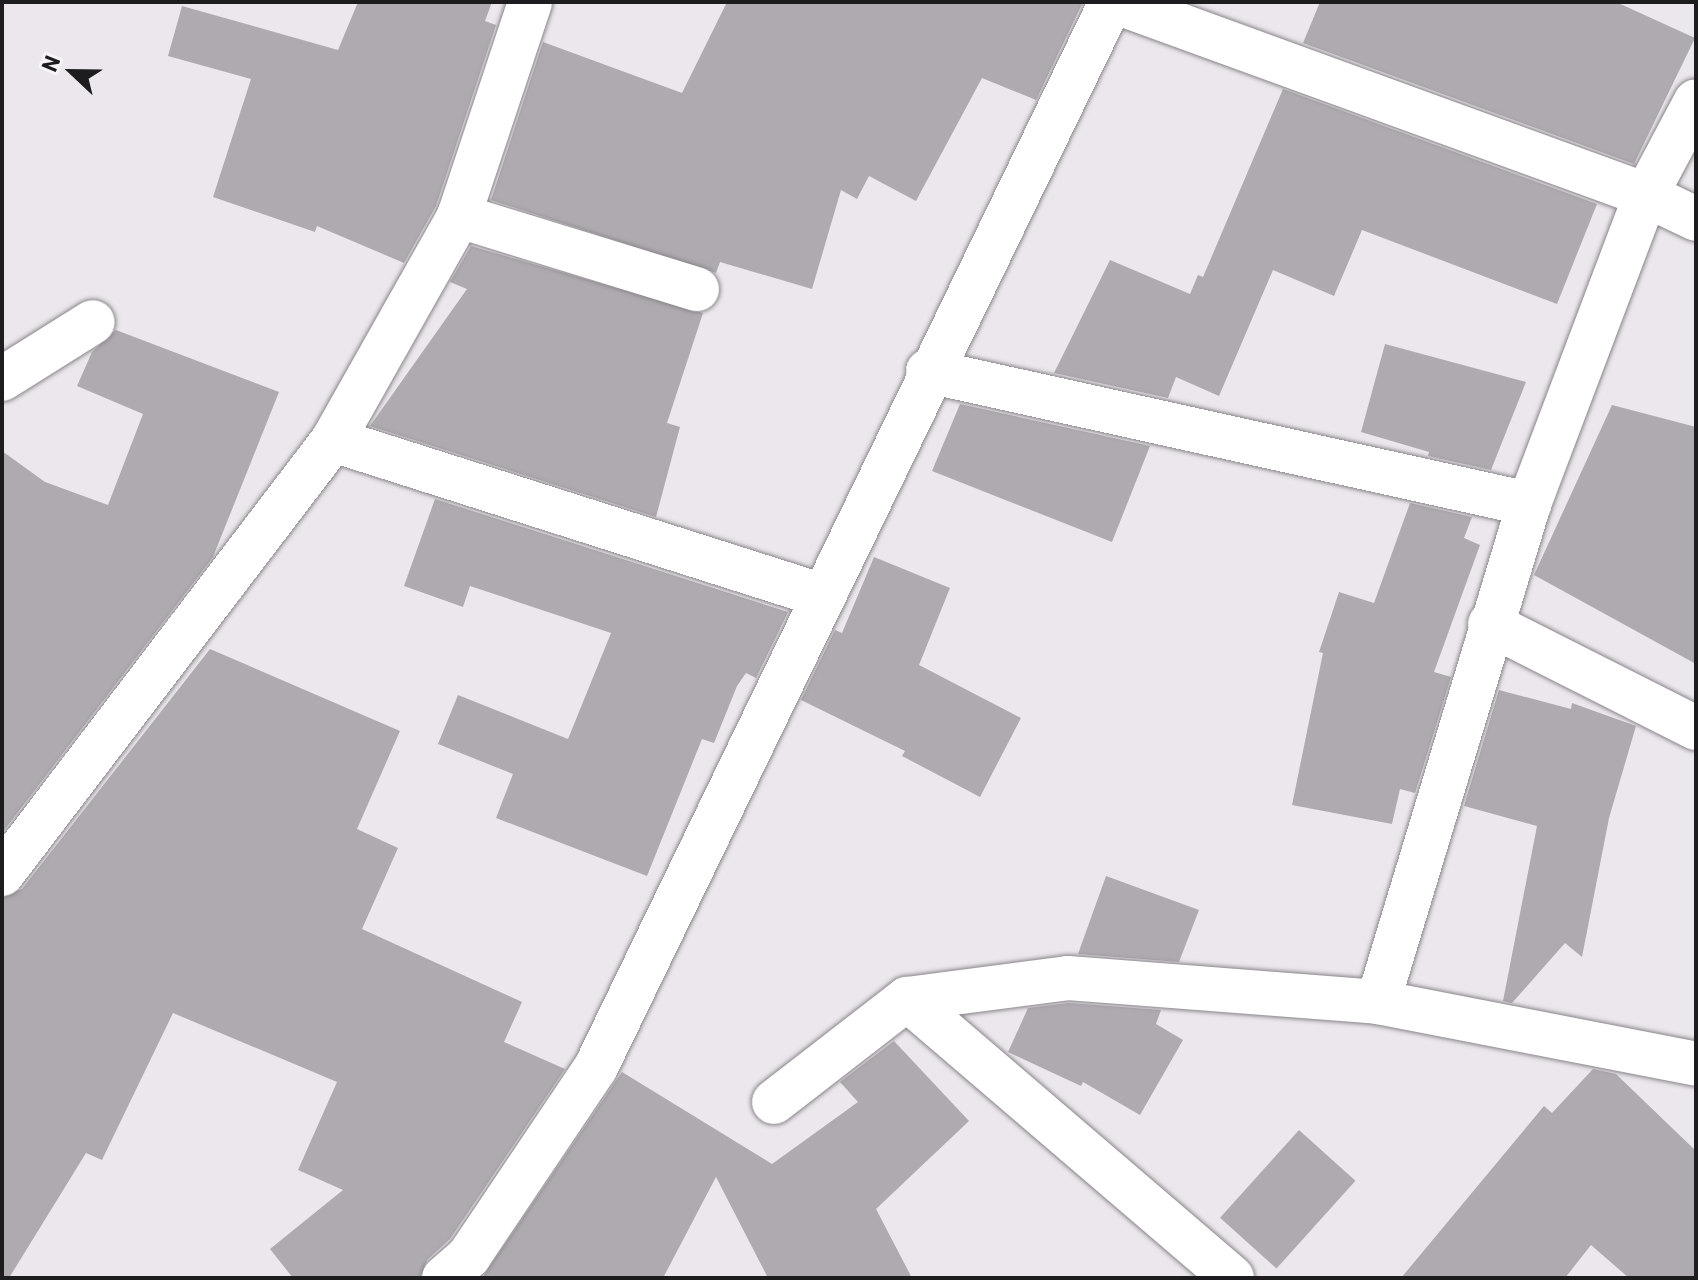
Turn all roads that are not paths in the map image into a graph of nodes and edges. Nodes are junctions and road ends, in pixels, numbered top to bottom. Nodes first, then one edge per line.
1 (530, 2) edge
2 (1113, 2) edge
3 (1696, 101) edge
4 (1646, 195) junction
5 (459, 216) junction
6 (1696, 219) edge
7 (697, 289) dead end
8 (93, 322) dead end
9 (928, 371) junction
10 (2, 379) edge
11 (333, 440) junction
12 (1529, 504) junction
13 (820, 595) junction
14 (1490, 624) junction
15 (1696, 728) edge
16 (2, 874) edge
17 (907, 999) junction
18 (1378, 1002) junction
19 (1696, 1064) edge
20 (774, 1102) dead end
21 (444, 1278) edge
22 (1232, 1278) edge

1 - 5 street
2 - 4 street
2 - 9 street
3 - 4 street
4 - 6 street
4 - 12 street
5 - 7 street
5 - 11 street
8 - 10 street
9 - 12 street
9 - 13 street
11 - 13 street
11 - 16 street
12 - 14 street
13 - 21 street
14 - 15 street
14 - 18 street
17 - 18 street
17 - 20 street
17 - 22 street
18 - 19 street

